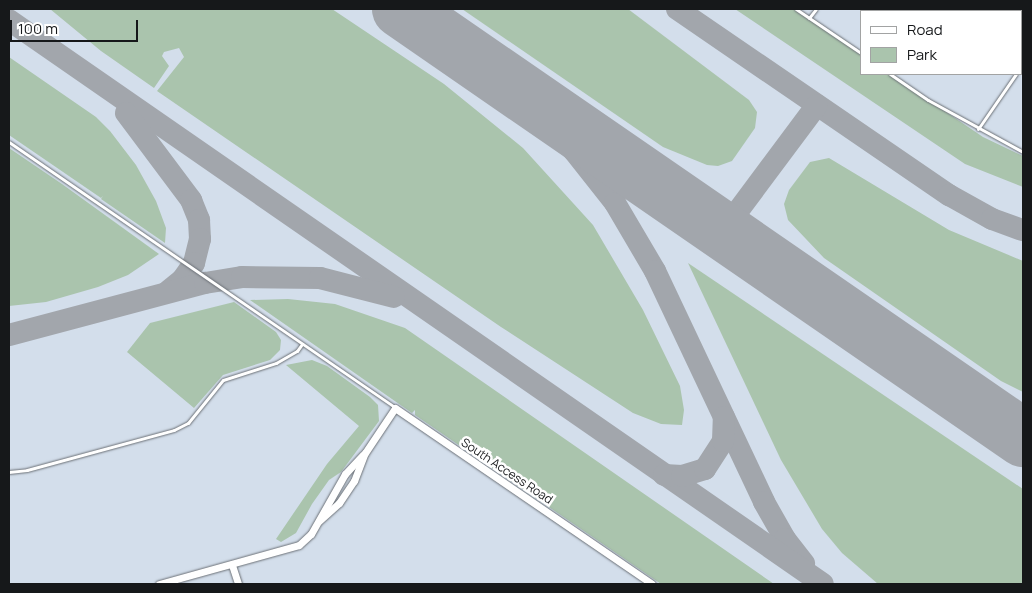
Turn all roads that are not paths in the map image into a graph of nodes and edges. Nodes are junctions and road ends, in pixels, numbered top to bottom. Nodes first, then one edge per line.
1 (796, 9) edge
2 (816, 9) edge
3 (809, 18) junction
4 (860, 52) edge
5 (892, 75) edge
6 (1015, 75) edge
7 (978, 129) junction
8 (9, 142) edge
9 (1023, 152) edge
10 (302, 344) junction
11 (395, 408) junction
12 (364, 453) junction
13 (9, 472) edge
14 (319, 521) junction
15 (232, 565) junction
16 (159, 584) edge
17 (238, 584) edge
18 (652, 584) edge

1 - 3 lane
2 - 3 lane
3 - 4 lane
5 - 7 lane
6 - 7 lane
7 - 9 lane
8 - 10 lane
10 - 11 lane
10 - 13 lane
11 - 12 street
11 - 18 street, South Access Road
12 - 14 street
12 - 14 street
14 - 15 street
15 - 16 street
15 - 17 street

